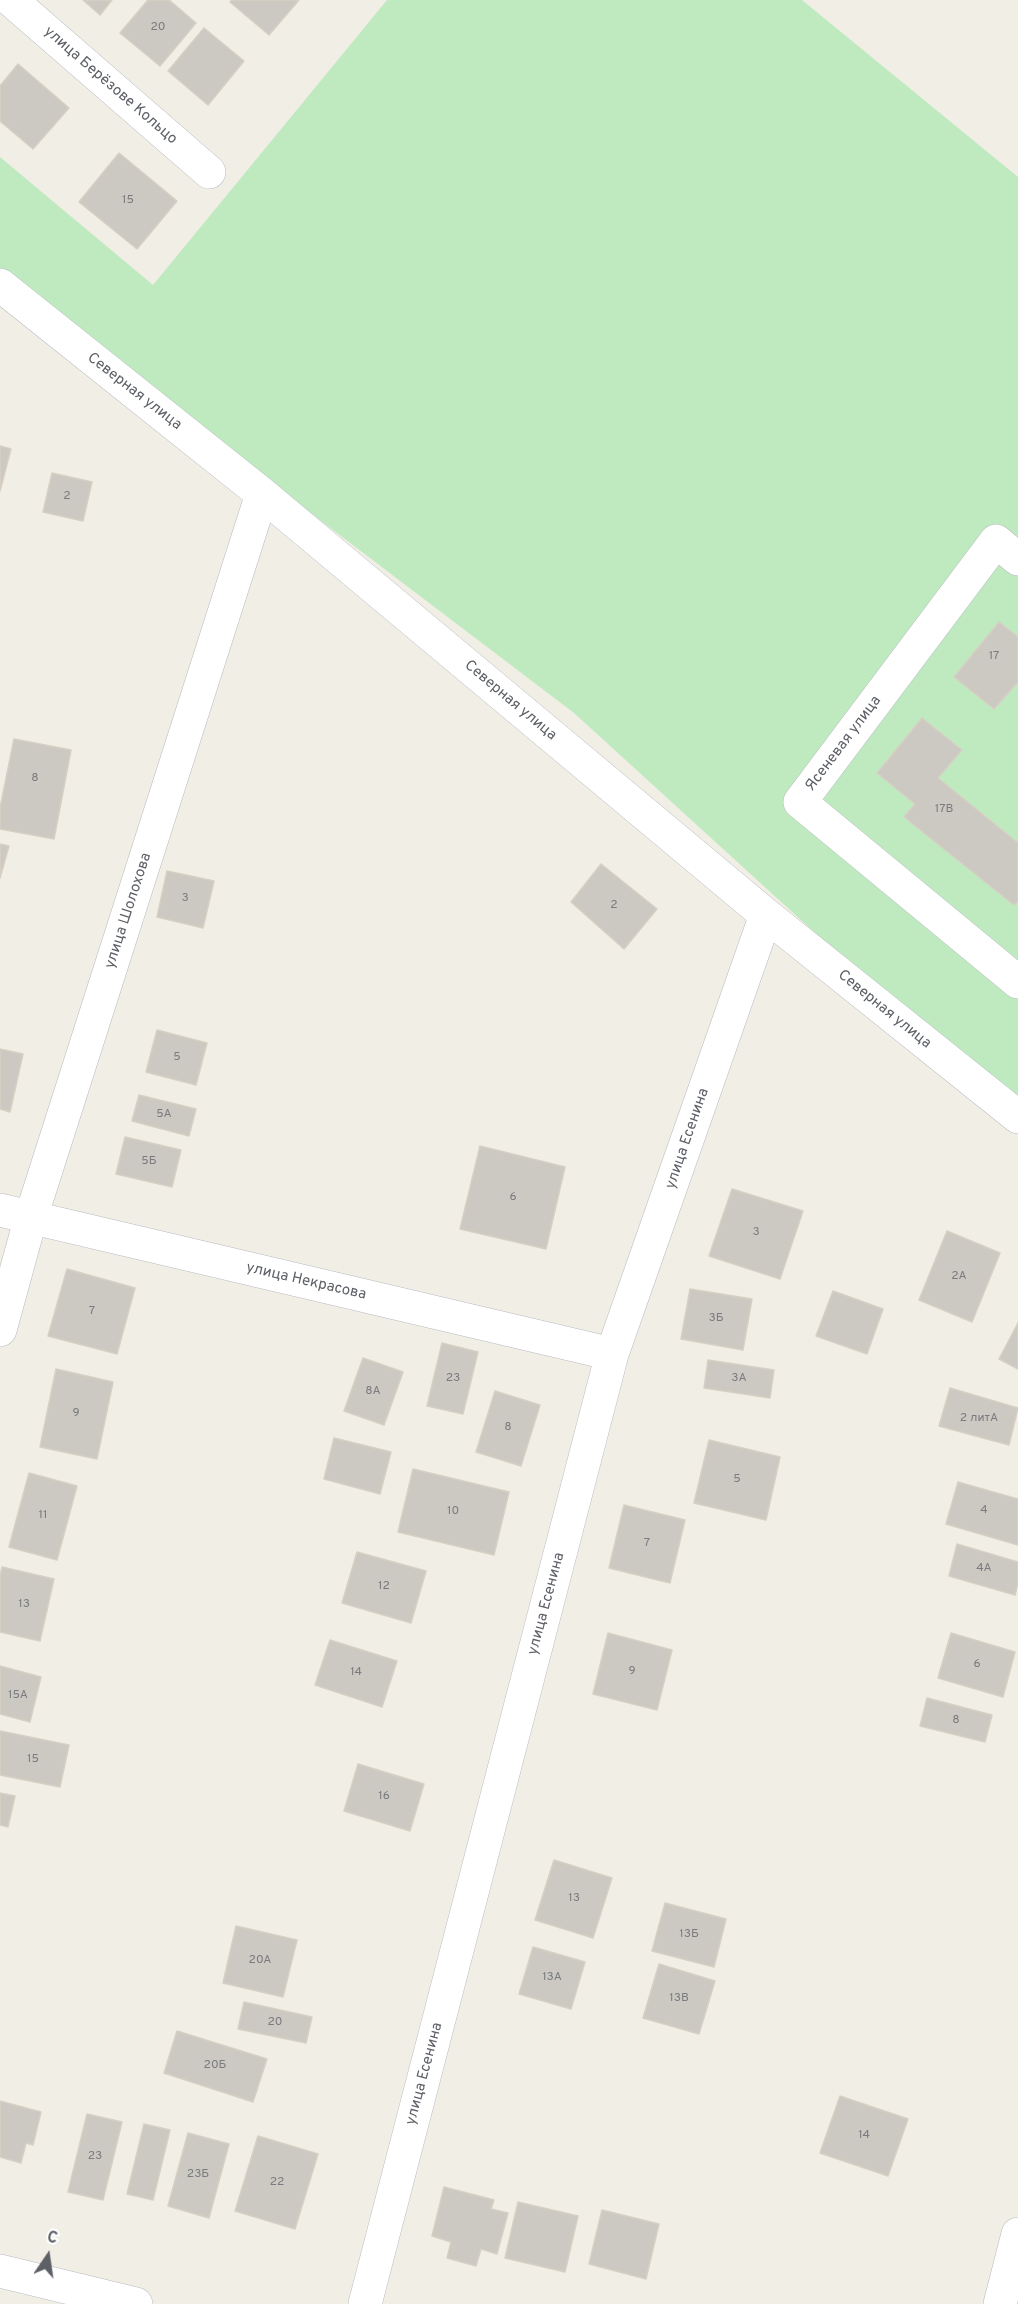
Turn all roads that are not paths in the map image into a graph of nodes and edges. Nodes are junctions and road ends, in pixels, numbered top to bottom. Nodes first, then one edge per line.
1 (11, 0) edge
2 (209, 172) dead end
3 (0, 285) edge
4 (262, 494) junction
5 (1018, 559) edge
6 (766, 915) junction
7 (1018, 982) edge
8 (1018, 1118) edge
9 (15, 1213) edge
10 (0, 1330) edge
11 (612, 1354) junction
12 (1018, 2234) edge
13 (0, 2271) edge
14 (136, 2304) edge
15 (365, 2304) edge
16 (1000, 2304) edge

1 - 2 street, улица Берёзове Кольцо
3 - 4 street, Северная улица
4 - 6 street, Северная улица
4 - 9 street, улица Шолохова
5 - 7 street, Ясеневая улица
6 - 8 street, Северная улица
6 - 11 street, улица Есенина
9 - 10 street, улица Шолохова
9 - 11 street, улица Некрасова
11 - 15 street, улица Есенина
12 - 16 street
13 - 14 street

